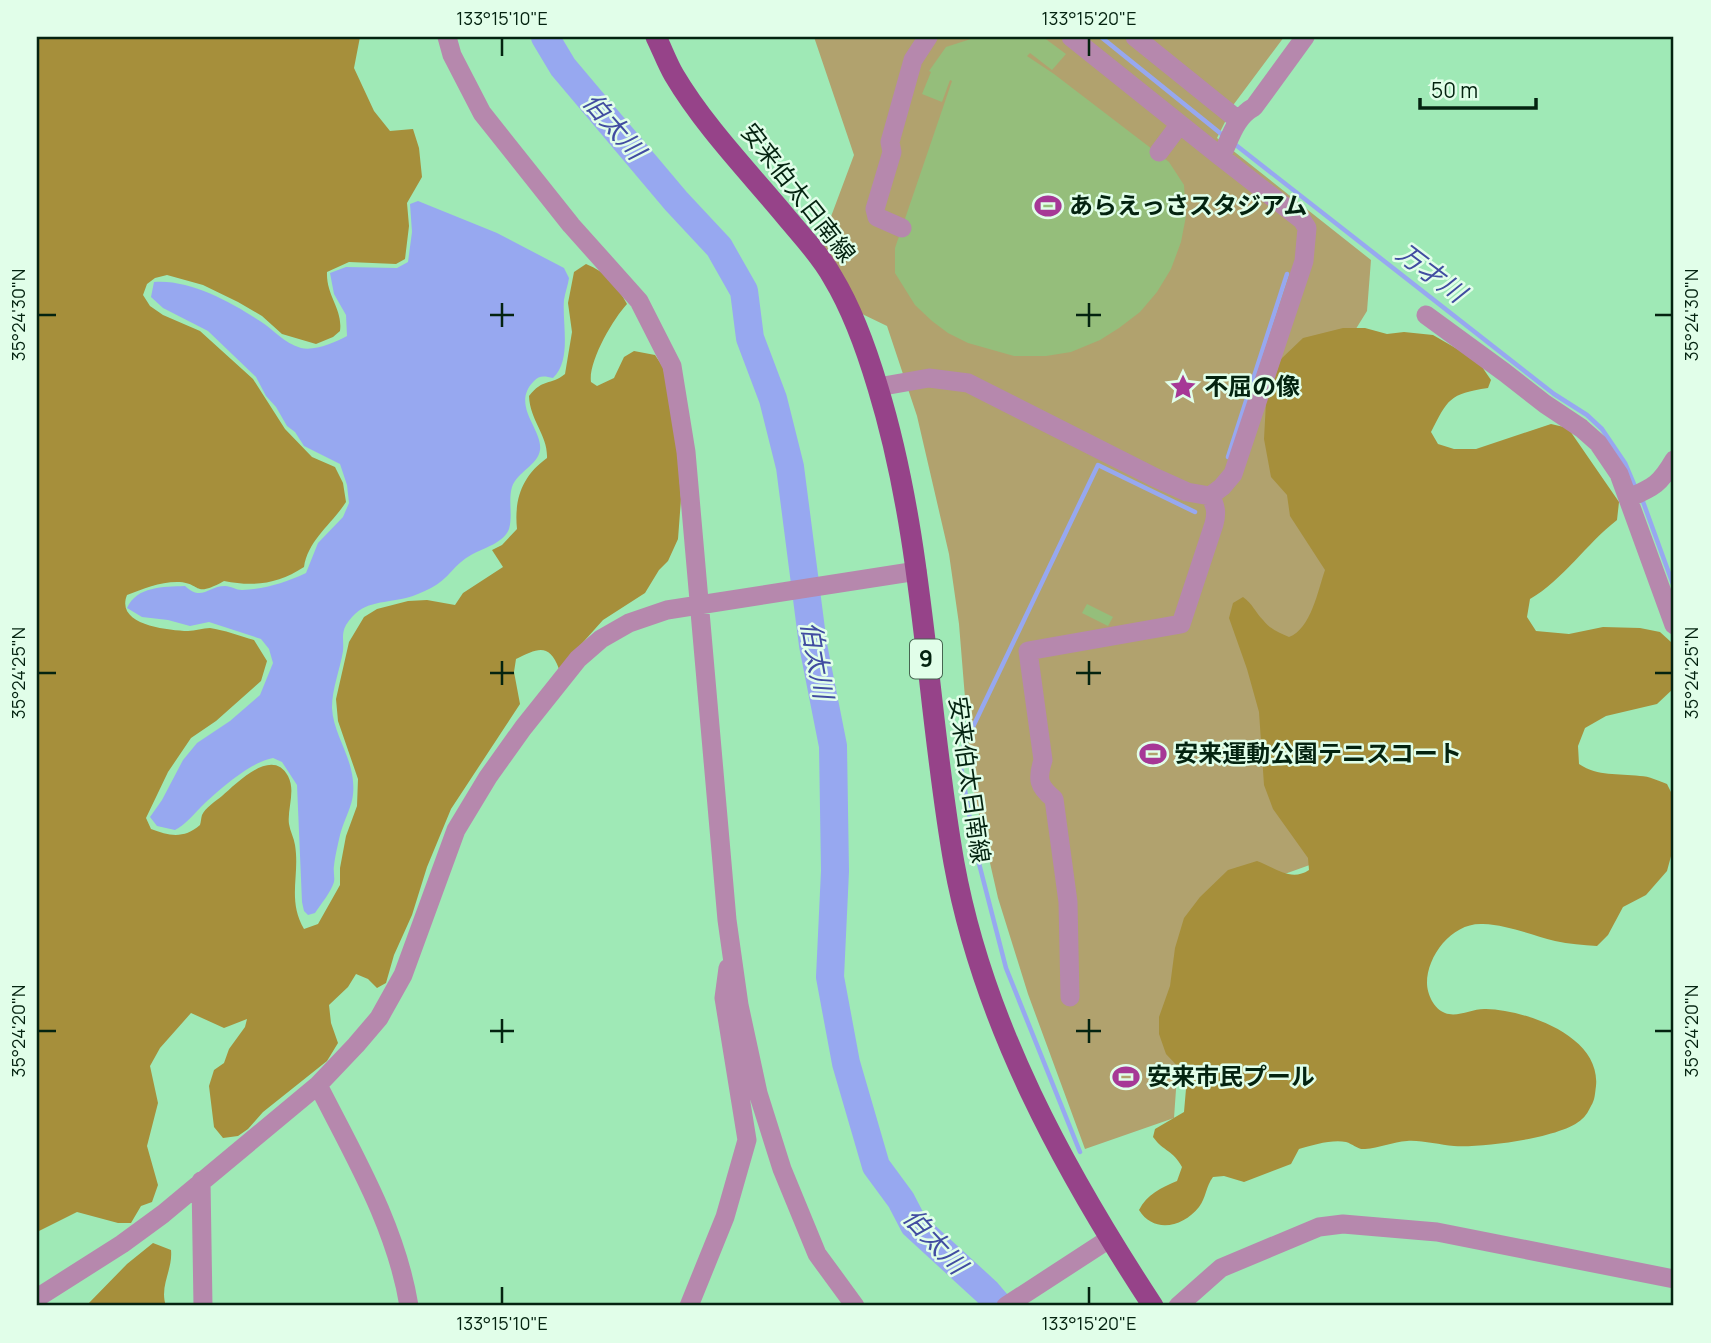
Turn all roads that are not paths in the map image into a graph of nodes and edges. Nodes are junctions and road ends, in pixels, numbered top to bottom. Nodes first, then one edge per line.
1 (447, 37) edge
2 (656, 37) edge
3 (928, 37) edge
4 (1071, 37) edge
5 (1135, 37) edge
6 (1305, 37) edge
7 (1238, 120) junction
8 (1181, 124) junction
9 (1159, 152) dead end
10 (1221, 157) junction
11 (902, 228) dead end
12 (1426, 315) dead end
13 (878, 387) junction
14 (1674, 460) edge
15 (1210, 496) junction
16 (1629, 498) junction
17 (917, 571) junction
18 (705, 603) junction
19 (1674, 625) edge
20 (731, 943) junction
21 (1070, 997) dead end
22 (317, 1085) junction
23 (201, 1181) junction
24 (1109, 1239) junction
25 (1674, 1279) edge
26 (37, 1298) edge
27 (202, 1306) edge
28 (409, 1306) edge
29 (689, 1306) edge
30 (855, 1306) edge
31 (1006, 1306) edge
32 (1153, 1306) edge
33 (1178, 1306) edge

1 - 18 street
2 - 13 main road, 安来伯太日南線 / 9
3 - 11 street
4 - 8 street
5 - 7 street
6 - 7 street
7 - 10 street
8 - 9 street
8 - 10 street
10 - 15 street
12 - 16 street
13 - 15 street
13 - 17 main road, 安来伯太日南線 / 9
14 - 16 street
15 - 21 street
16 - 19 street
17 - 18 street
17 - 24 main road, 安来伯太日南線 / 9
18 - 20 street
18 - 22 street
20 - 29 street
20 - 30 street
22 - 23 street
22 - 28 street
23 - 26 street
23 - 27 street
24 - 31 street
24 - 32 main road, 安来伯太日南線 / 9
25 - 33 street

